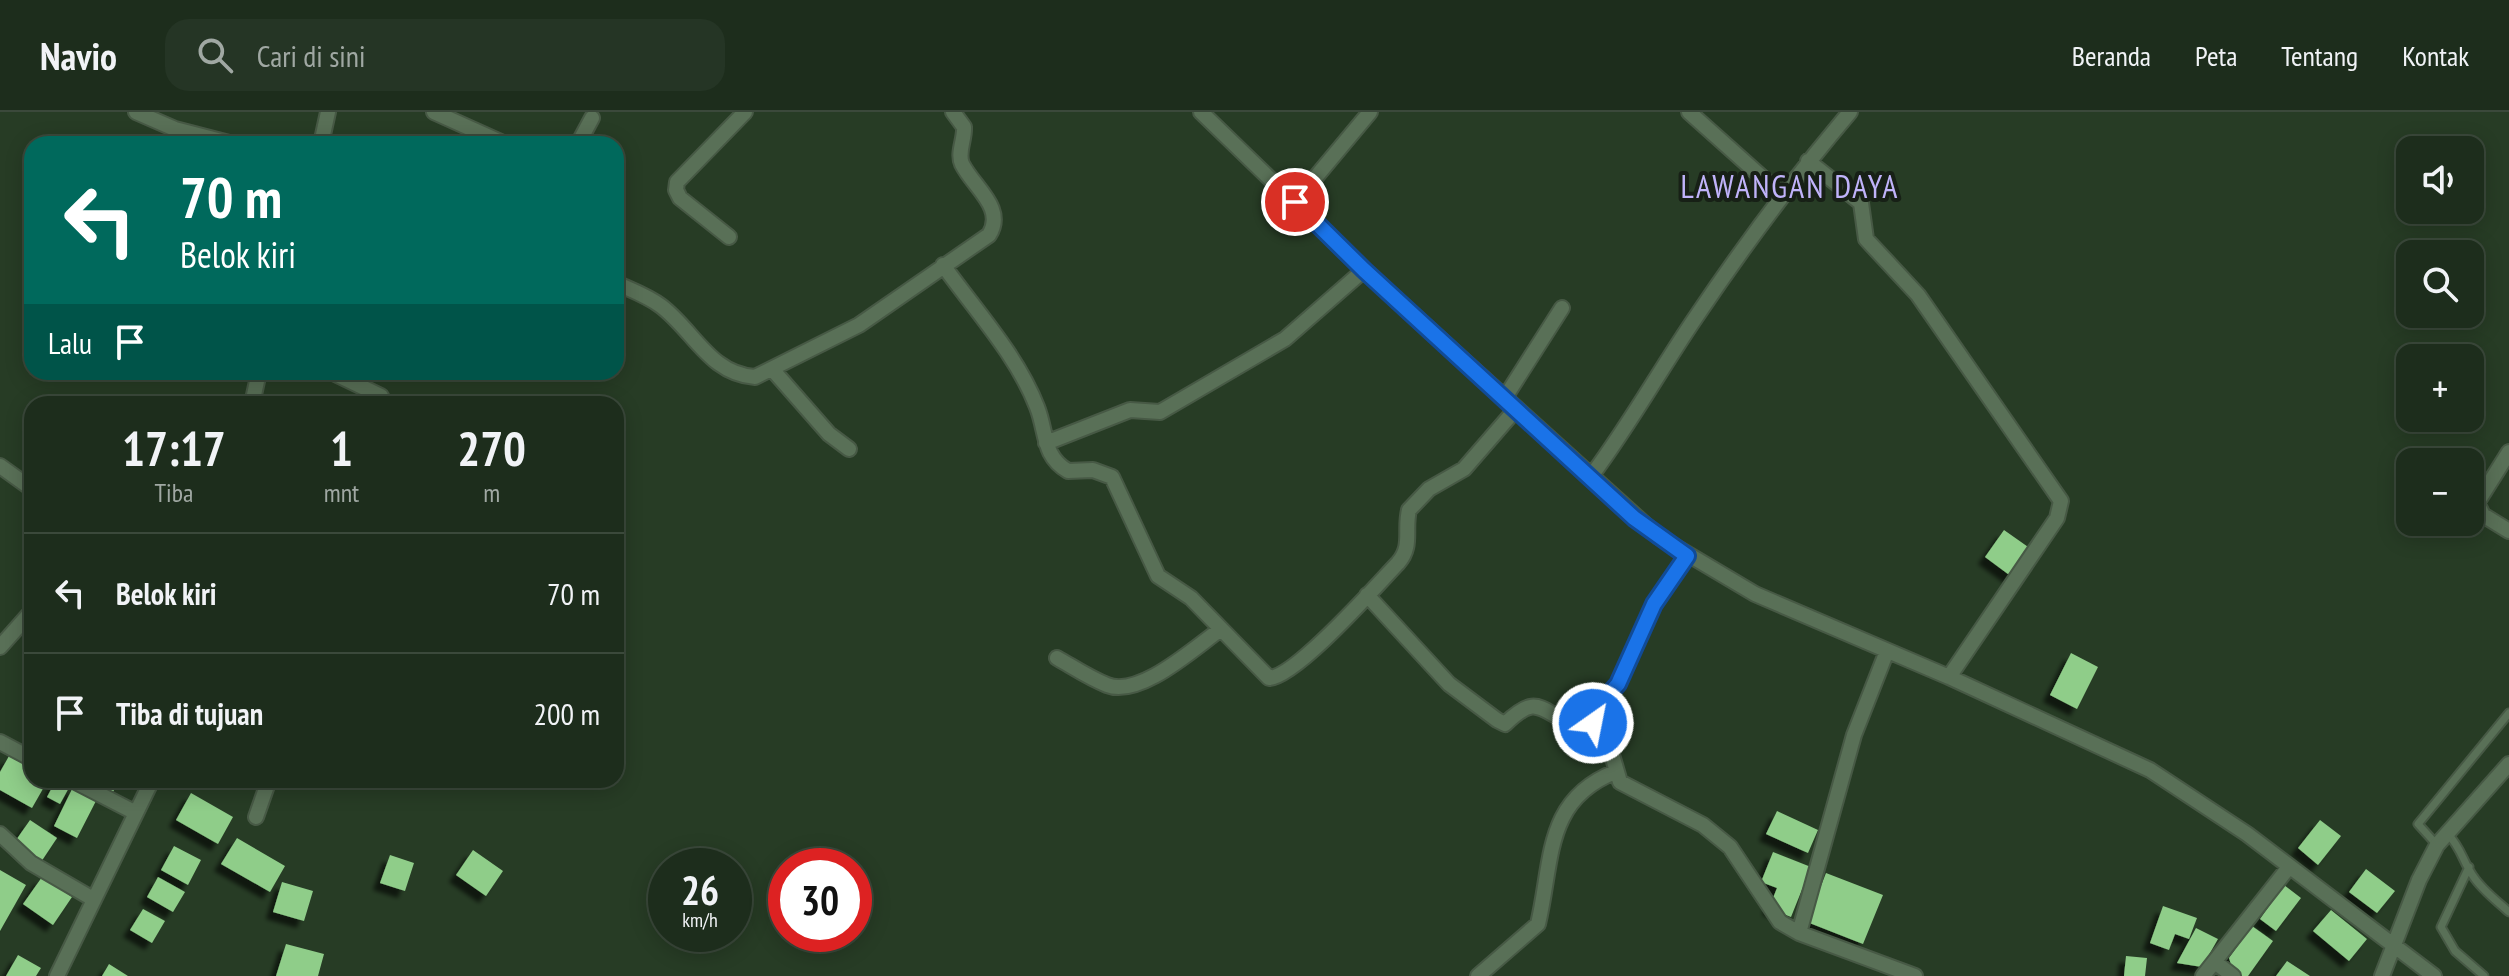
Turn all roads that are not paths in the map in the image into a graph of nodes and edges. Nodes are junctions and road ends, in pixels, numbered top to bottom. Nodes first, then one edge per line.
1 (136, 112) edge
2 (328, 112) edge
3 (434, 112) edge
4 (745, 112) edge
5 (953, 112) edge
6 (1201, 112) edge
7 (1370, 112) edge
8 (1689, 112) edge
9 (1850, 112) edge
10 (592, 118) dead end
11 (202, 136) edge
12 (323, 136) edge
13 (476, 136) edge
14 (582, 136) edge
15 (1808, 161) junction
16 (1783, 196) junction
17 (1295, 202) junction
18 (729, 237) dead end
19 (943, 265) junction
20 (1364, 270) junction
21 (624, 287) edge
22 (1562, 308) dead end
23 (772, 369) junction
24 (348, 380) edge
25 (381, 396) dead end
26 (1510, 404) junction
27 (1046, 443) junction
28 (849, 449) dead end
29 (2509, 452) edge
30 (0, 466) edge
31 (1592, 475) junction
32 (24, 483) edge
33 (2509, 531) edge
34 (1687, 556) junction
35 (1367, 595) junction
36 (24, 620) edge
37 (1221, 629) junction
38 (0, 647) edge
39 (1887, 651) junction
40 (1057, 658) dead end
41 (1949, 677) junction
42 (2509, 713) edge
43 (1592, 717) junction
44 (0, 742) edge
45 (24, 755) edge
46 (2509, 764) edge
47 (1615, 772) junction
48 (88, 788) edge
49 (148, 788) edge
50 (266, 788) edge
51 (136, 813) junction
52 (256, 817) dead end
53 (0, 834) edge
54 (2442, 839) junction
55 (2289, 867) junction
56 (2469, 867) junction
57 (93, 899) junction
58 (2509, 912) edge
59 (1799, 933) junction
60 (2393, 943) junction
61 (2215, 962) junction
62 (57, 976) edge
63 (1478, 976) edge
64 (1915, 976) edge
65 (2203, 976) edge
66 (2233, 976) edge
67 (2382, 976) edge
68 (2434, 976) edge
69 (2484, 976) edge

1 - 11 street
2 - 12 street
3 - 13 street
4 - 18 street
5 - 19 street
6 - 17 street
7 - 17 street
8 - 16 street
9 - 15 street
10 - 14 street
15 - 16 street
15 - 41 street
16 - 31 street
17 - 20 street
19 - 23 street
19 - 27 street
20 - 26 street
20 - 27 street
21 - 23 street
22 - 26 street
23 - 28 street
24 - 25 street
26 - 31 street
26 - 35 street
27 - 37 street
29 - 33 street
30 - 32 street
31 - 34 street
34 - 39 street
34 - 43 street
35 - 37 street
35 - 43 street
36 - 38 street
37 - 40 street
39 - 41 street
39 - 59 street
41 - 55 street
42 - 54 lane
43 - 47 street
44 - 45 street
46 - 54 street
47 - 59 street
47 - 63 street
48 - 51 street
49 - 51 street
50 - 52 street
51 - 57 street
53 - 57 street
54 - 56 lane
54 - 60 street
55 - 60 street
55 - 61 street
56 - 58 lane
56 - 69 lane
57 - 62 street
59 - 64 street
60 - 67 street
60 - 68 street
61 - 65 street
61 - 66 street

